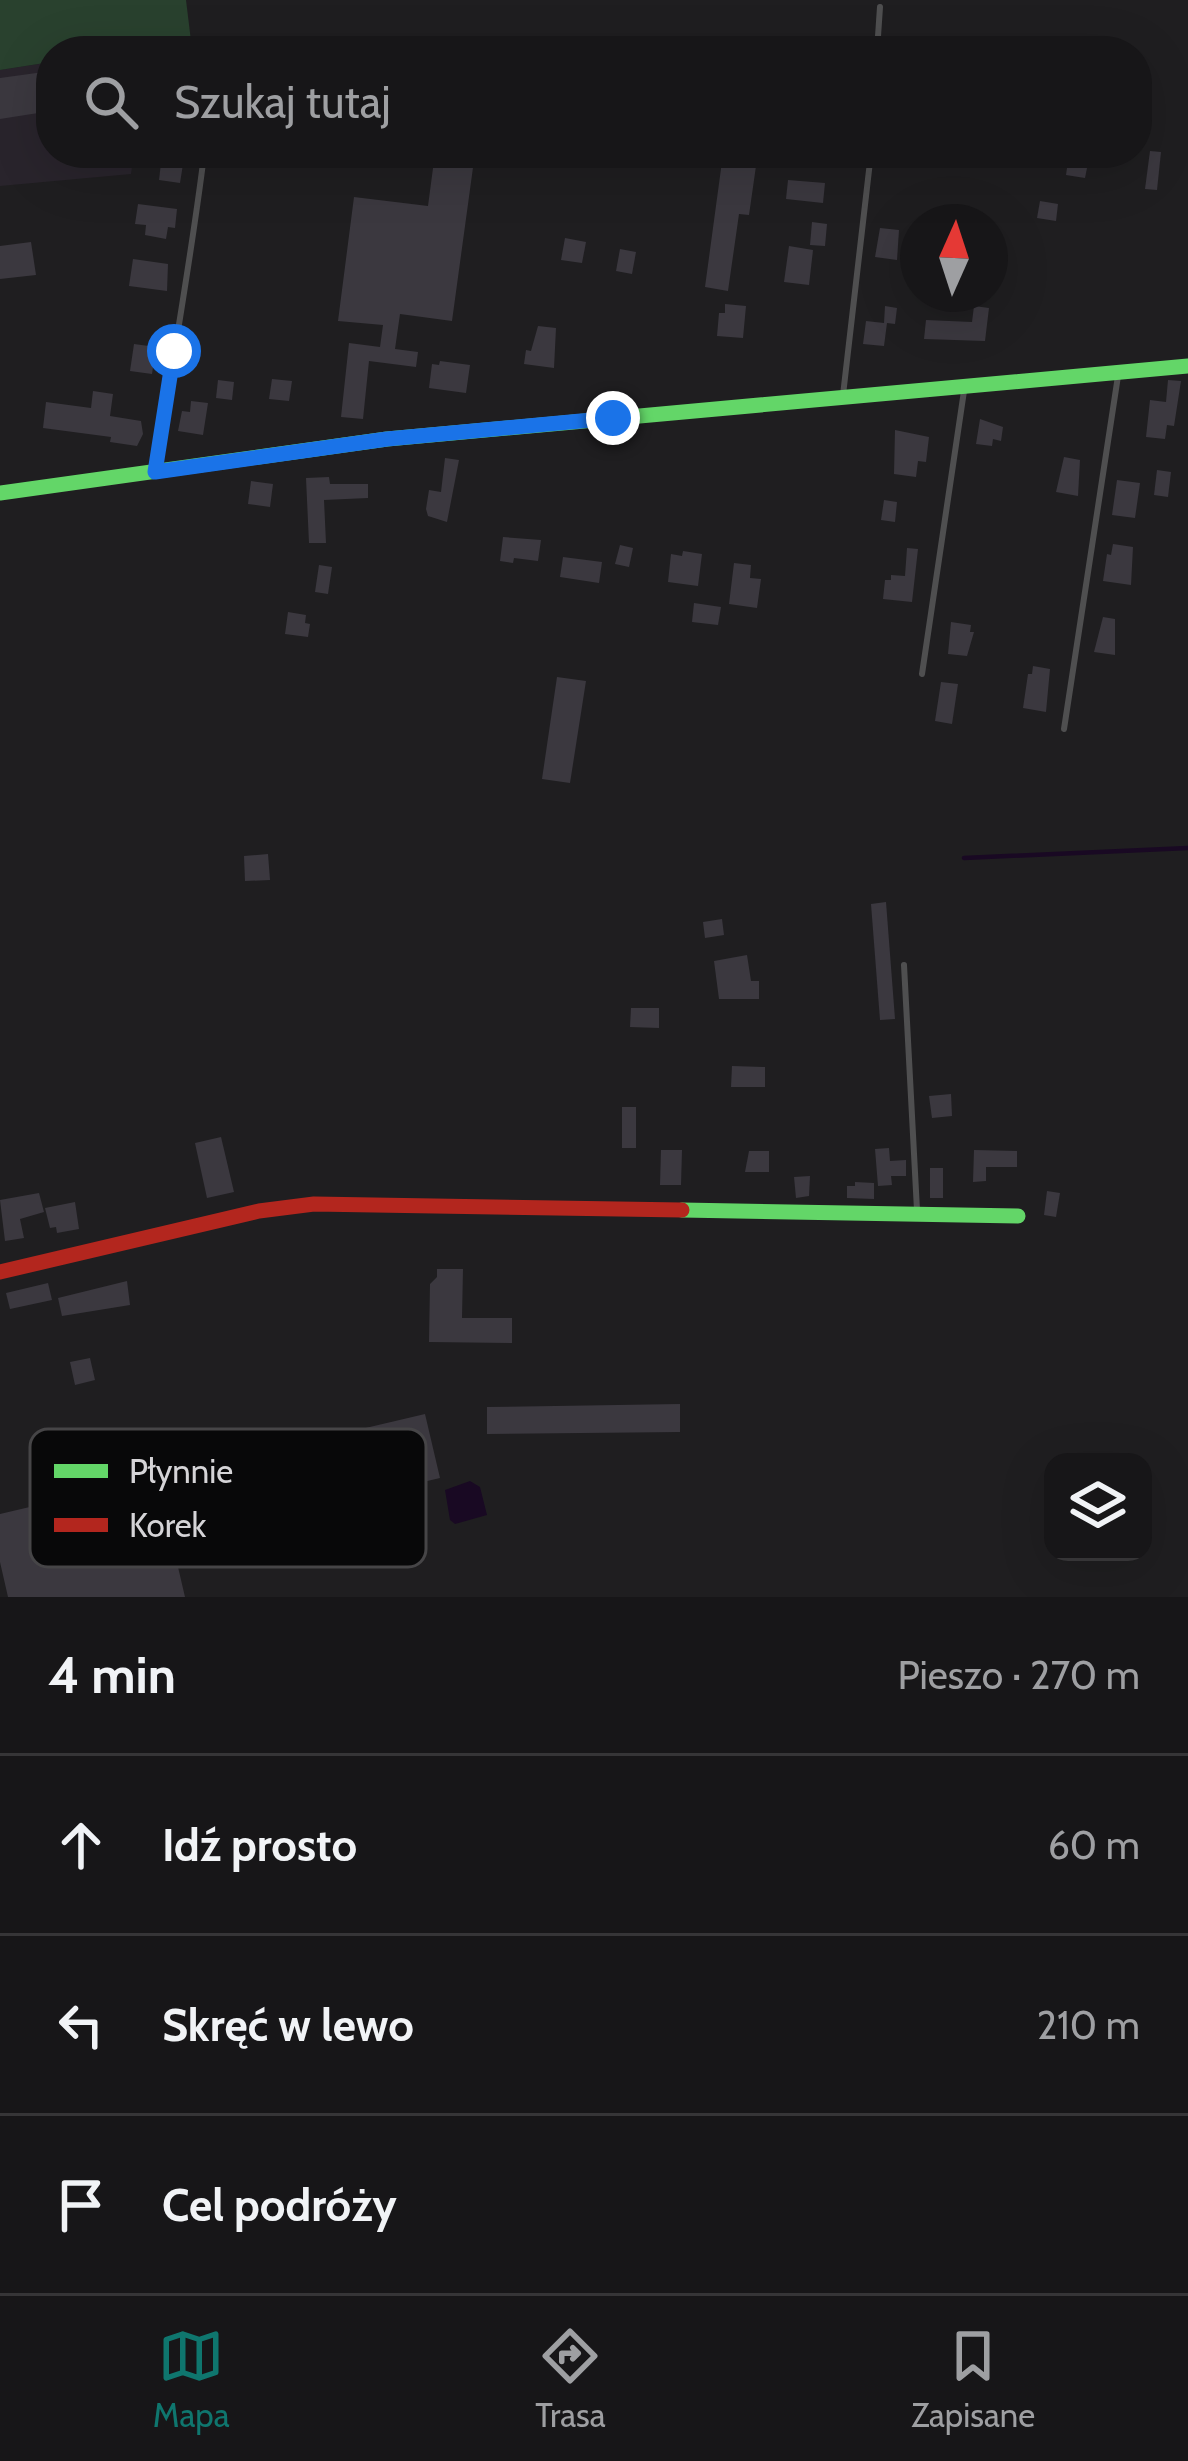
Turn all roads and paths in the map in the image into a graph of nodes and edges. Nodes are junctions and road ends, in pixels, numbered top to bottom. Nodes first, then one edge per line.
1 (880, 7) dead end
2 (879, 36) edge
3 (202, 168) edge
4 (870, 168) edge
5 (1188, 366) edge
6 (1118, 373) junction
7 (965, 387) junction
8 (843, 399) junction
9 (155, 472) junction
10 (0, 493) edge
11 (922, 674) dead end
12 (1064, 729) dead end
13 (904, 965) dead end
14 (917, 1214) junction
15 (1018, 1216) dead end
16 (0, 1271) edge

1 - 2 lane
3 - 9 lane
4 - 8 lane
5 - 6 street
6 - 7 street
6 - 12 lane
7 - 8 street
7 - 11 lane
8 - 9 street
9 - 10 street
13 - 14 lane
14 - 15 street
14 - 16 street

